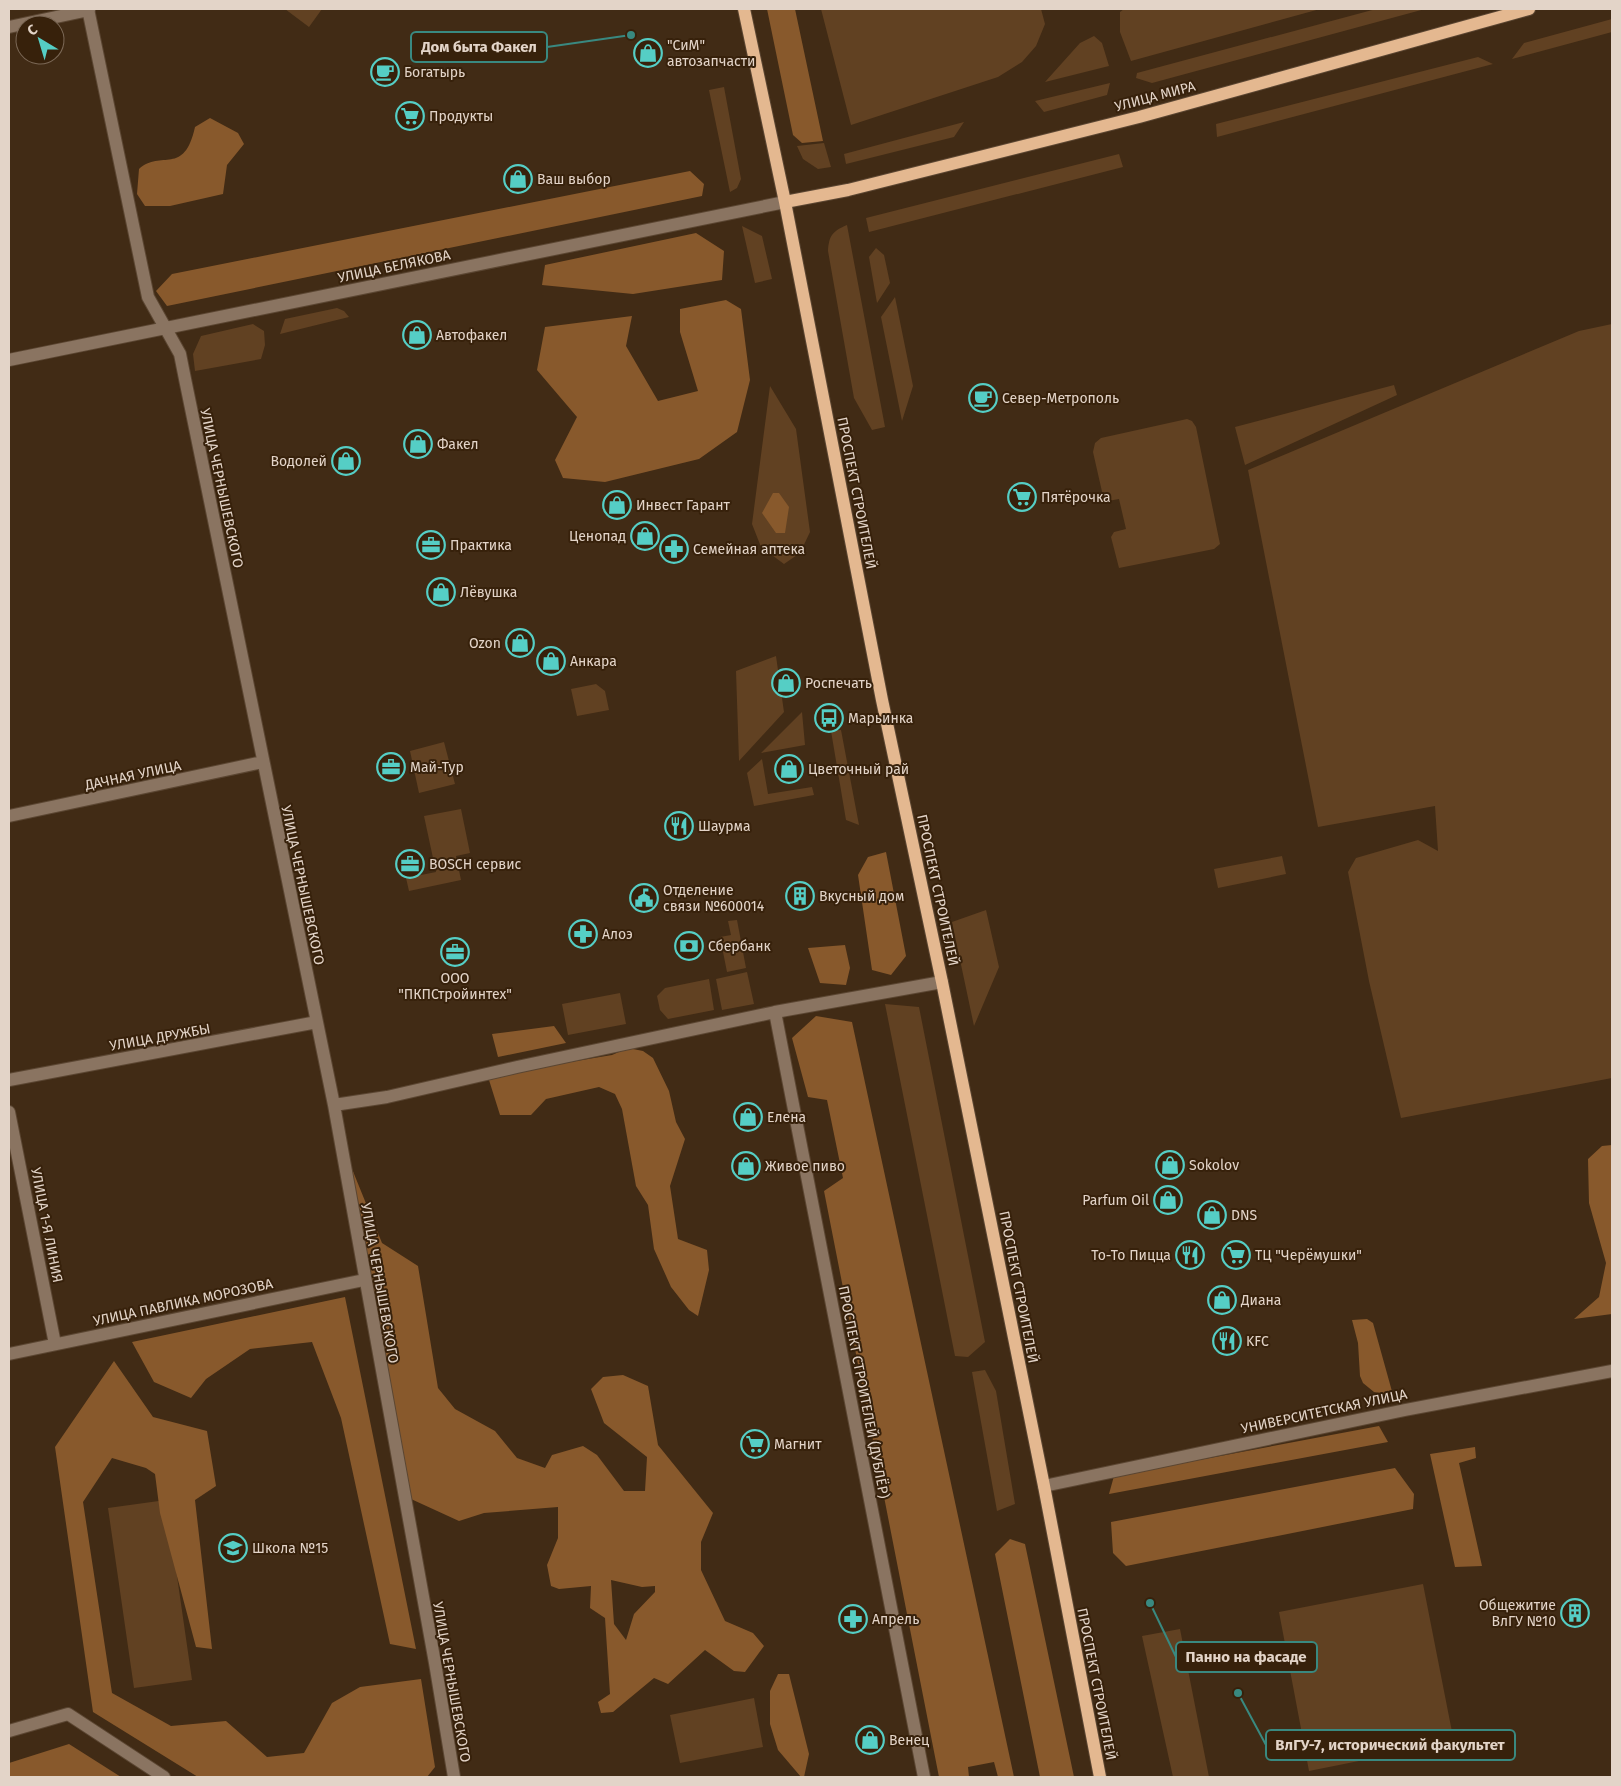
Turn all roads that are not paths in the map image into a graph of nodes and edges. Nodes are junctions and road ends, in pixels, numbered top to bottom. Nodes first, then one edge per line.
1 (744, 9) edge
2 (1529, 9) edge
3 (89, 10) edge
4 (9, 27) edge
5 (785, 202) junction
6 (165, 328) junction
7 (9, 360) edge
8 (263, 762) junction
9 (9, 816) edge
10 (942, 982) junction
11 (775, 1012) junction
12 (316, 1022) junction
13 (9, 1080) edge
14 (334, 1105) junction
15 (9, 1112) edge
16 (364, 1280) junction
17 (55, 1344) junction
18 (9, 1354) edge
19 (1612, 1371) edge
20 (1044, 1486) junction
21 (9, 1731) edge
22 (164, 1777) edge
23 (454, 1777) edge
24 (924, 1777) edge
25 (1100, 1777) edge

1 - 5 main road, ПРОСПЕКТ СТРОИТЕЛЕЙ
2 - 5 main road, УЛИЦА МИРА
3 - 4 street
3 - 6 street, УЛИЦА ЧЕРНЫШЕВСКОГО
5 - 6 street, УЛИЦА БЕЛЯКОВА
5 - 10 main road, ПРОСПЕКТ СТРОИТЕЛЕЙ
6 - 7 street, УЛИЦА БЕЛЯКОВА
6 - 8 street, УЛИЦА ЧЕРНЫШЕВСКОГО
8 - 9 street, ДАЧНАЯ УЛИЦА
8 - 12 street, УЛИЦА ЧЕРНЫШЕВСКОГО
10 - 11 street
10 - 20 main road, ПРОСПЕКТ СТРОИТЕЛЕЙ
11 - 14 street
11 - 24 street, ПРОСПЕКТ СТРОИТЕЛЕЙ (ДУБЛЁР)
12 - 13 street, УЛИЦА ДРУЖБЫ
12 - 14 street, УЛИЦА ЧЕРНЫШЕВСКОГО
14 - 16 street, УЛИЦА ЧЕРНЫШЕВСКОГО
15 - 17 street, УЛИЦА 1-Я ЛИНИЯ
16 - 17 street, УЛИЦА ПАВЛИКА МОРОЗОВА
16 - 23 street, УЛИЦА ЧЕРНЫШЕВСКОГО
17 - 18 street, УЛИЦА ПАВЛИКА МОРОЗОВА
19 - 20 street, УНИВЕРСИТЕТСКАЯ УЛИЦА
20 - 25 main road, ПРОСПЕКТ СТРОИТЕЛЕЙ
21 - 22 street

